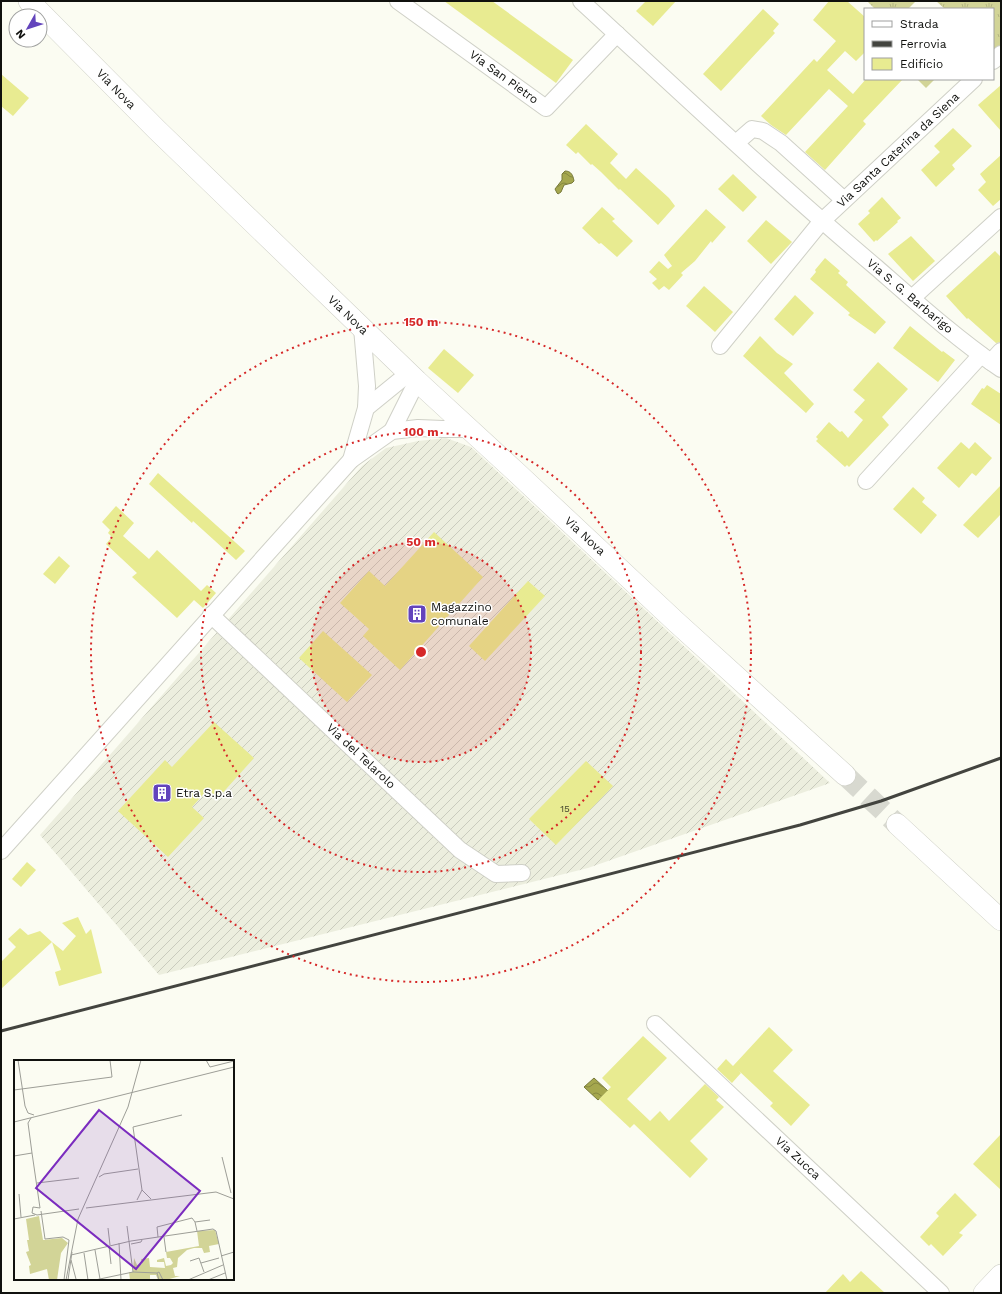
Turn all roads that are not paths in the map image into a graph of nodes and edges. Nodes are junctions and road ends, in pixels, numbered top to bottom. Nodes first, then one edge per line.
1 (29, 1) edge
2 (398, 1) edge
3 (581, 1) edge
4 (617, 34) junction
5 (973, 80) edge
6 (736, 143) junction
7 (844, 200) junction
8 (1001, 217) edge
9 (821, 222) junction
10 (912, 298) junction
11 (362, 328) junction
12 (720, 346) dead end
13 (994, 359) edge
14 (413, 377) junction
15 (366, 408) junction
16 (469, 429) junction
17 (392, 431) junction
18 (351, 460) junction
19 (866, 481) dead end
20 (211, 615) junction
21 (845, 775) tunnel mouth
22 (897, 824) tunnel mouth
23 (1, 851) edge
24 (522, 873) dead end
25 (1001, 920) edge
26 (655, 1024) dead end
27 (1001, 1275) edge
28 (941, 1293) edge
29 (984, 1293) edge

1 - 11 street, Via Nova
2 - 4 street, Via San Pietro
3 - 4 street
4 - 6 street
5 - 7 street, Via Santa Caterina da Siena
6 - 7 street
6 - 9 street
7 - 9 street, Via Santa Caterina da Siena
8 - 10 street
9 - 10 street, Via S. G. Barbarigo
9 - 12 street, Via Santa Caterina da Siena
10 - 13 street, Via S. G. Barbarigo
11 - 14 street, Via Nova
11 - 15 street
13 - 19 street
14 - 15 street
14 - 16 street, Via Nova
14 - 17 street
15 - 18 street
16 - 17 street
16 - 21 street, Via Nova
17 - 18 street
18 - 20 street
20 - 23 street
20 - 24 street, Via del Telarolo
22 - 25 street
26 - 28 street, Via Zucca
27 - 29 street

